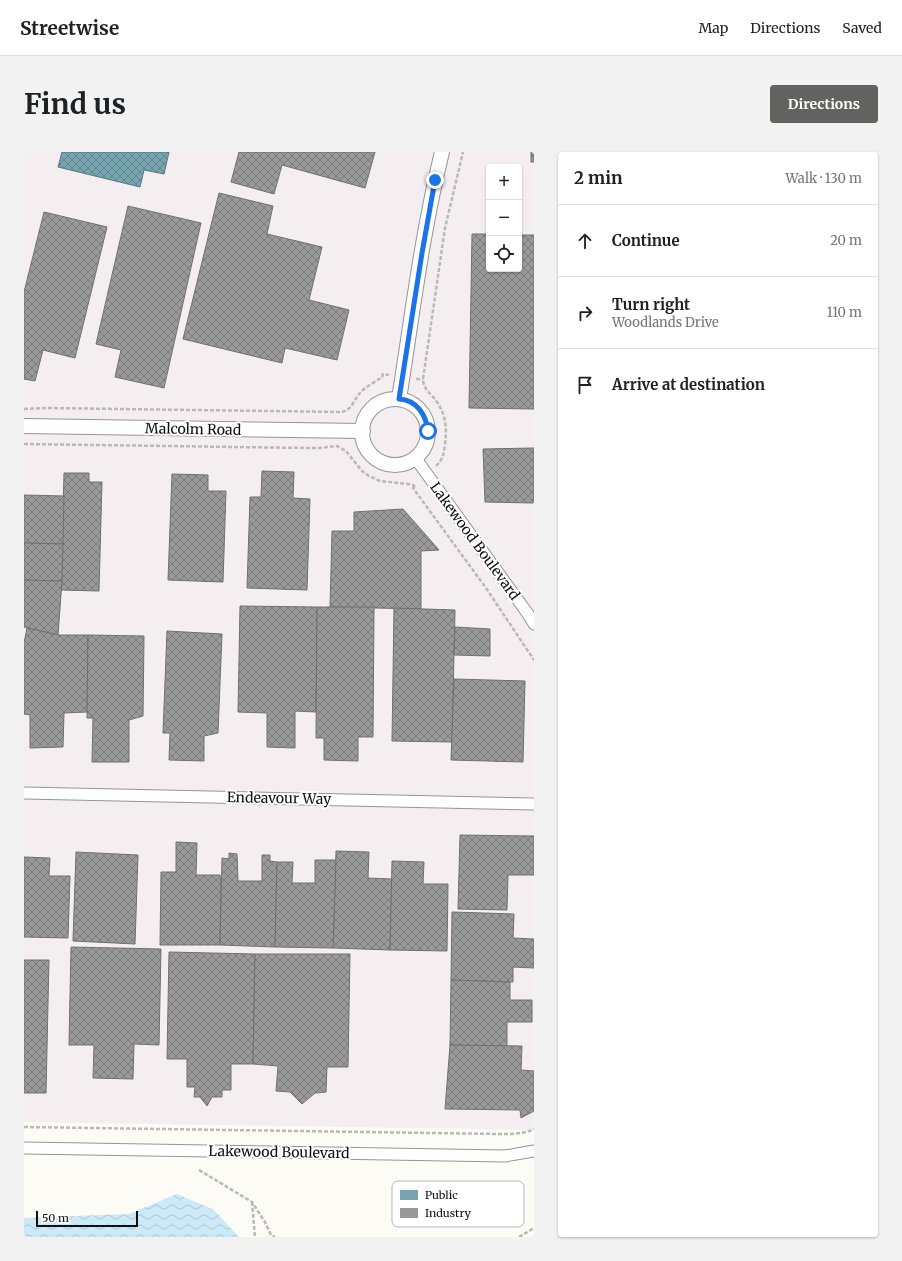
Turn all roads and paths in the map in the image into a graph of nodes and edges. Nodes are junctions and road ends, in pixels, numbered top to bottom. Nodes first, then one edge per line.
1 (442, 152) edge
2 (463, 152) edge
3 (402, 377) junction
4 (423, 379) junction
5 (399, 399) junction
6 (24, 409) edge
7 (24, 426) edge
8 (362, 431) junction
9 (24, 444) edge
10 (416, 459) junction
11 (427, 474) junction
12 (415, 487) junction
13 (534, 624) edge
14 (534, 660) edge
15 (24, 793) edge
16 (534, 804) edge
17 (24, 1127) edge
18 (534, 1129) edge
19 (24, 1148) edge
20 (534, 1151) edge
21 (199, 1170) dead end
22 (252, 1202) junction
23 (534, 1228) edge
24 (255, 1237) edge
25 (275, 1237) edge
26 (519, 1237) edge

1 - 3 street
2 - 4 path
3 - 4 path
3 - 5 street
3 - 6 path
4 - 11 path
5 - 8 street
5 - 10 street
7 - 8 street, Malcolm Road
8 - 10 street
9 - 12 path
10 - 11 street, Lakewood Boulevard
11 - 12 path
11 - 13 street, Lakewood Boulevard
12 - 14 path
15 - 16 street, Endeavour Way
17 - 18 path
19 - 20 street, Lakewood Boulevard
21 - 22 path
22 - 24 path
22 - 25 path
23 - 26 path

